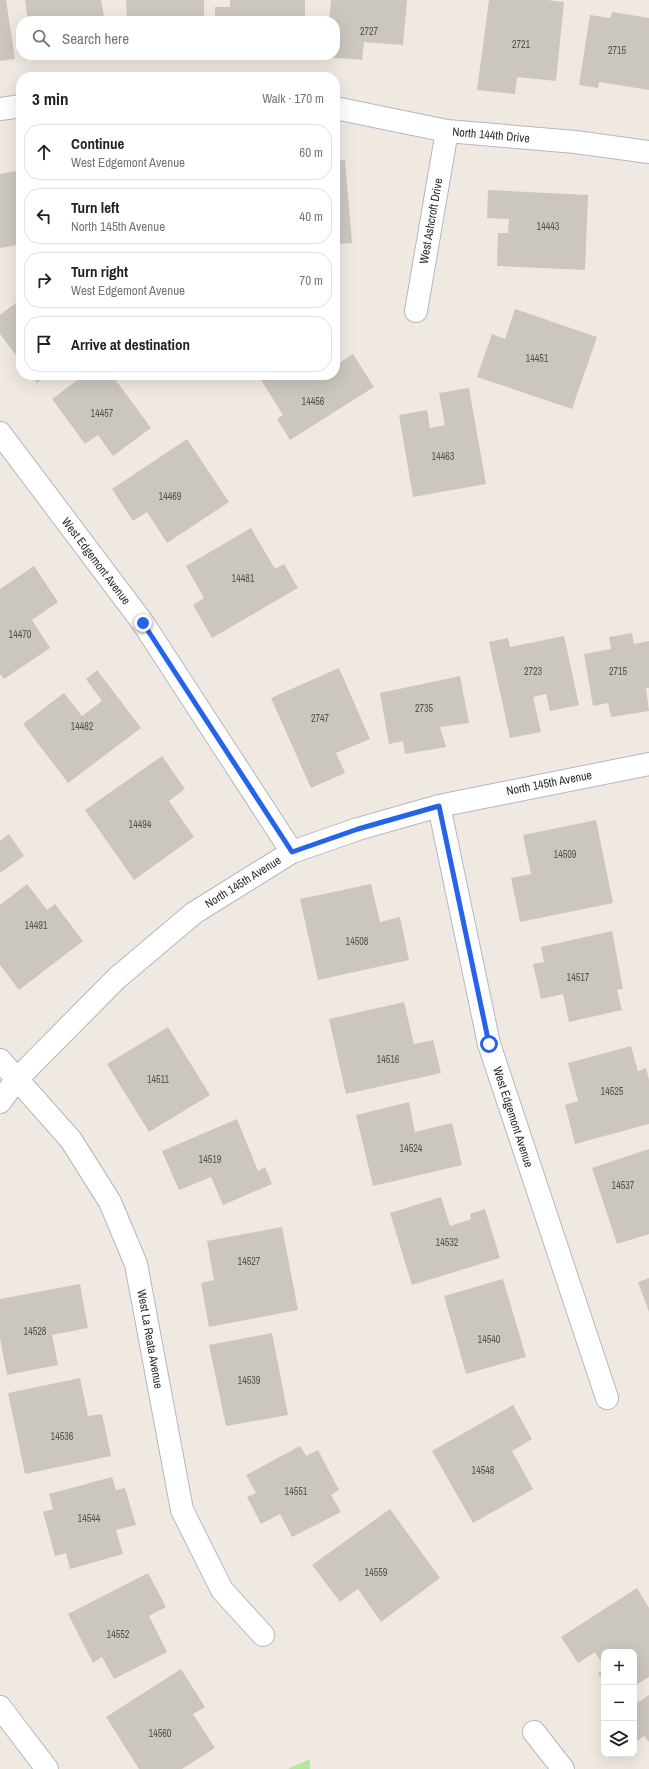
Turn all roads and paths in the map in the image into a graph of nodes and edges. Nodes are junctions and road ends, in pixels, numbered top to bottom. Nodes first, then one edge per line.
1 (16, 107) edge
2 (0, 109) edge
3 (340, 109) edge
4 (447, 131) junction
5 (649, 152) edge
6 (416, 311) dead end
7 (0, 433) edge
8 (649, 764) edge
9 (439, 806) junction
10 (292, 852) junction
11 (0, 1060) edge
12 (17, 1079) junction
13 (0, 1102) edge
14 (606, 1398) dead end
15 (263, 1635) dead end
16 (0, 1707) edge
17 (534, 1732) dead end
18 (47, 1769) edge
19 (563, 1769) edge

1 - 2 street
3 - 4 street, North 144th Drive
4 - 5 street, North 144th Drive
4 - 6 street, West Ashcroft Drive
7 - 10 street, West Edgemont Avenue
8 - 9 street, North 145th Avenue
9 - 10 street, North 145th Avenue
9 - 14 street, West Edgemont Avenue
10 - 12 street, North 145th Avenue
11 - 12 street, West La Reata Avenue
12 - 13 street, North 145th Avenue
12 - 15 street, West La Reata Avenue
16 - 18 street
17 - 19 street

